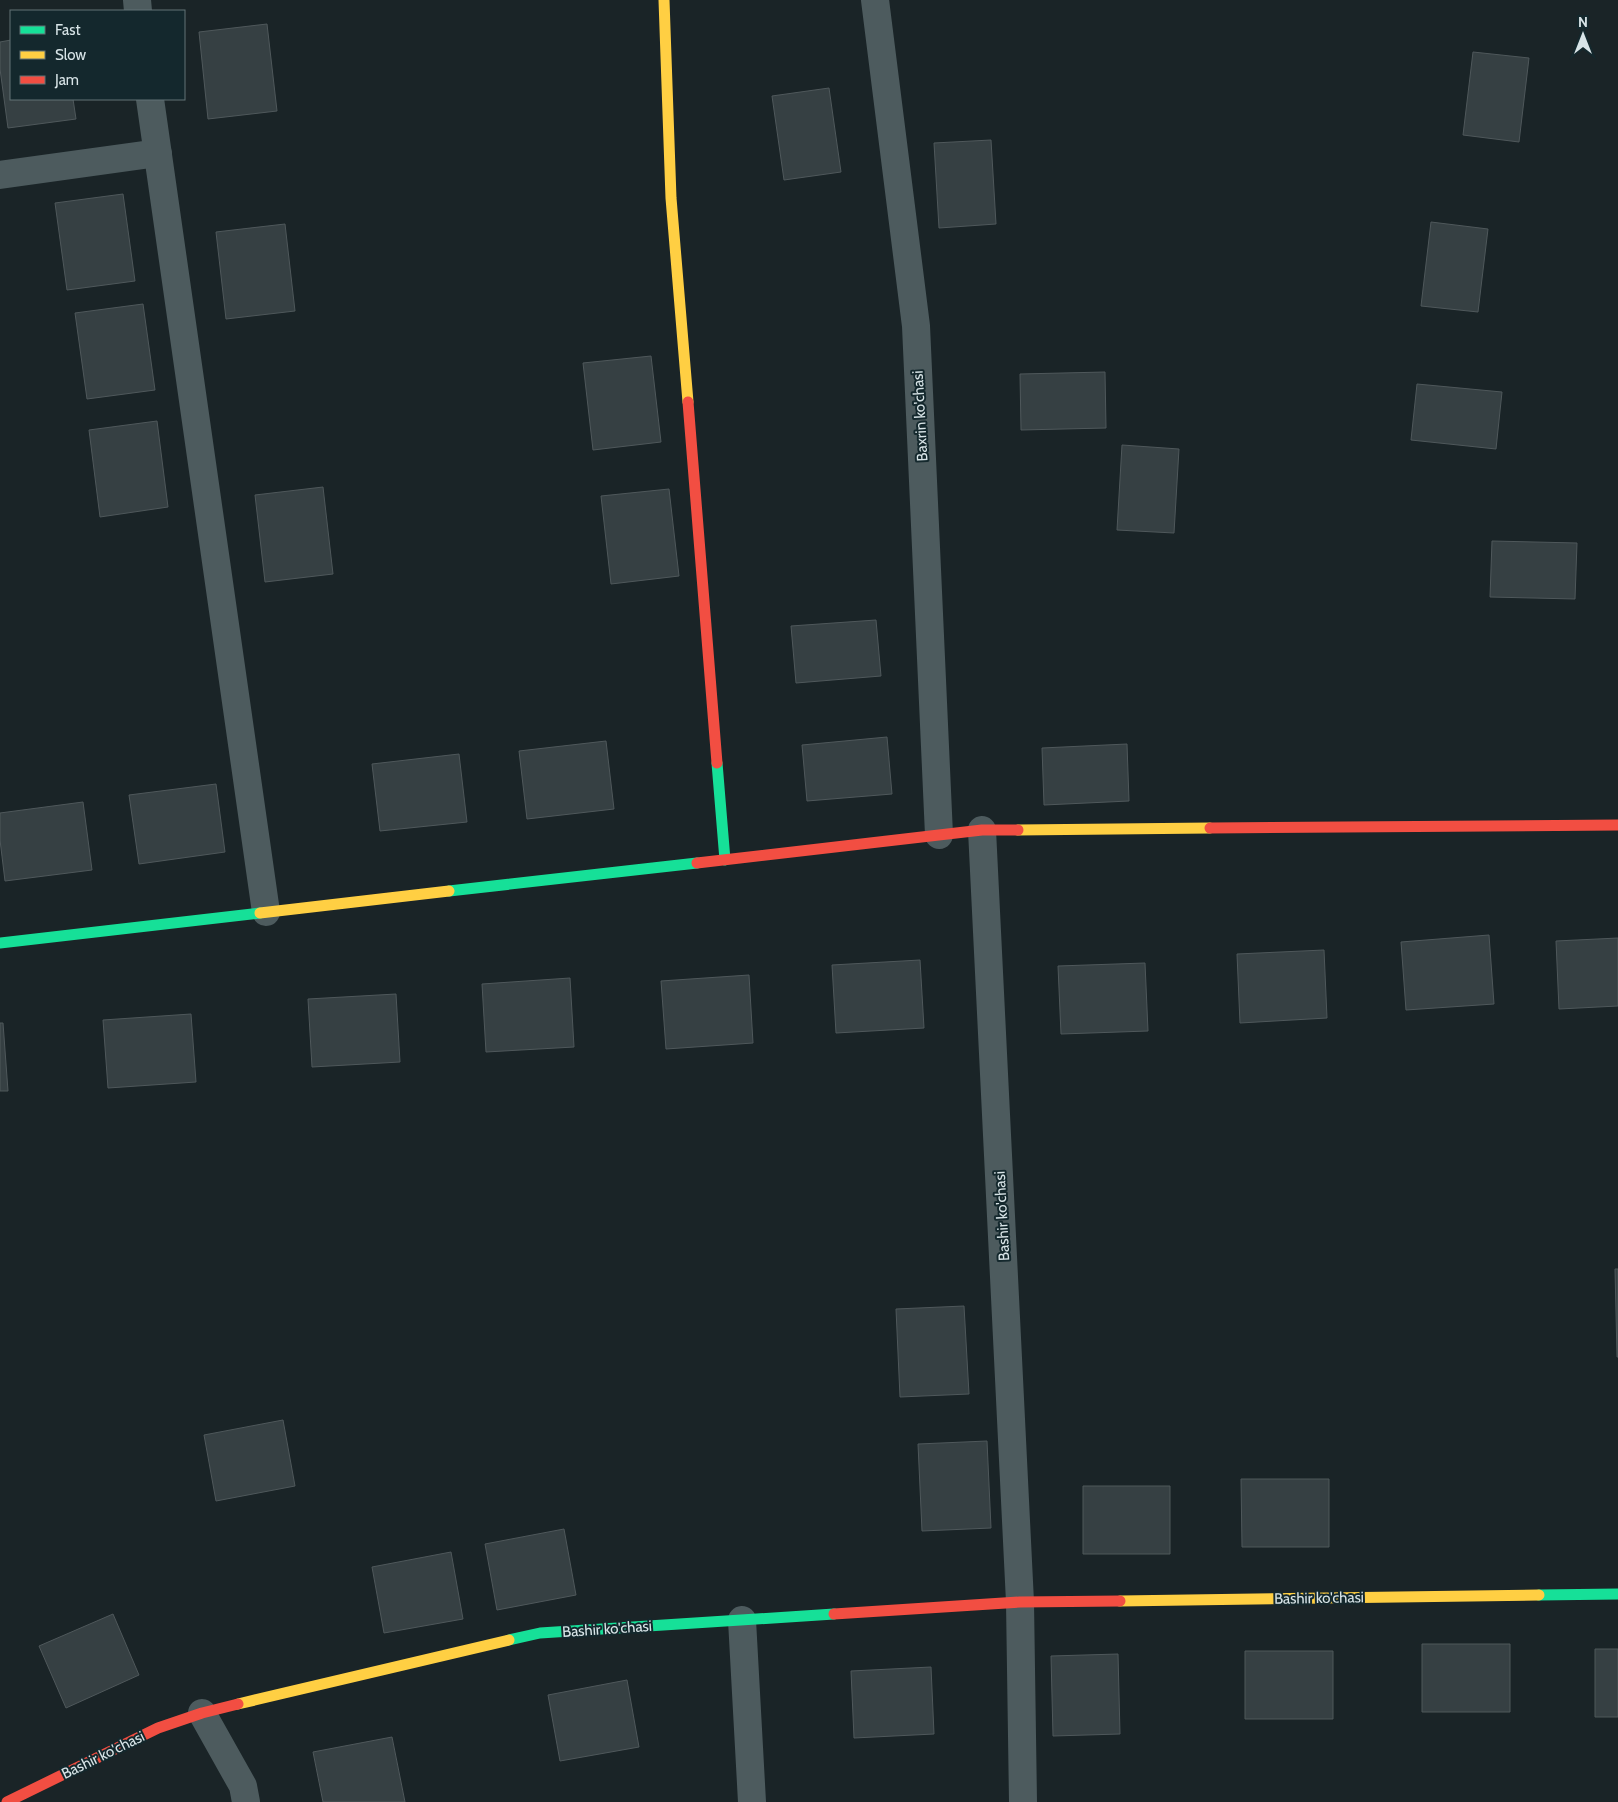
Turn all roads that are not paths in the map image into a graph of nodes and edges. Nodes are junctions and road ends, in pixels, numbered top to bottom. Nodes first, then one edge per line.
1 (664, 0) edge
2 (875, 0) edge
3 (150, 100) edge
4 (158, 153) junction
5 (0, 175) edge
6 (1618, 825) edge
7 (982, 830) junction
8 (938, 835) junction
9 (725, 860) junction
10 (266, 912) junction
11 (0, 943) edge
12 (1618, 1594) edge
13 (1020, 1602) junction
14 (742, 1620) junction
15 (202, 1713) junction
16 (7, 1802) edge
17 (246, 1802) edge
18 (752, 1802) edge
19 (1023, 1802) edge

1 - 9 street
2 - 8 street, Baxrin ko'chasi
3 - 4 street
4 - 5 street
4 - 10 street
6 - 7 street
7 - 8 street
7 - 13 street, Bashir ko'chasi
8 - 9 street
9 - 10 street
10 - 11 street
12 - 13 street, Bashir ko'chasi
13 - 14 street, Bashir ko'chasi
13 - 19 street, Bashir ko'chasi
14 - 15 street, Bashir ko'chasi
14 - 18 street
15 - 16 street, Bashir ko'chasi
15 - 17 street

